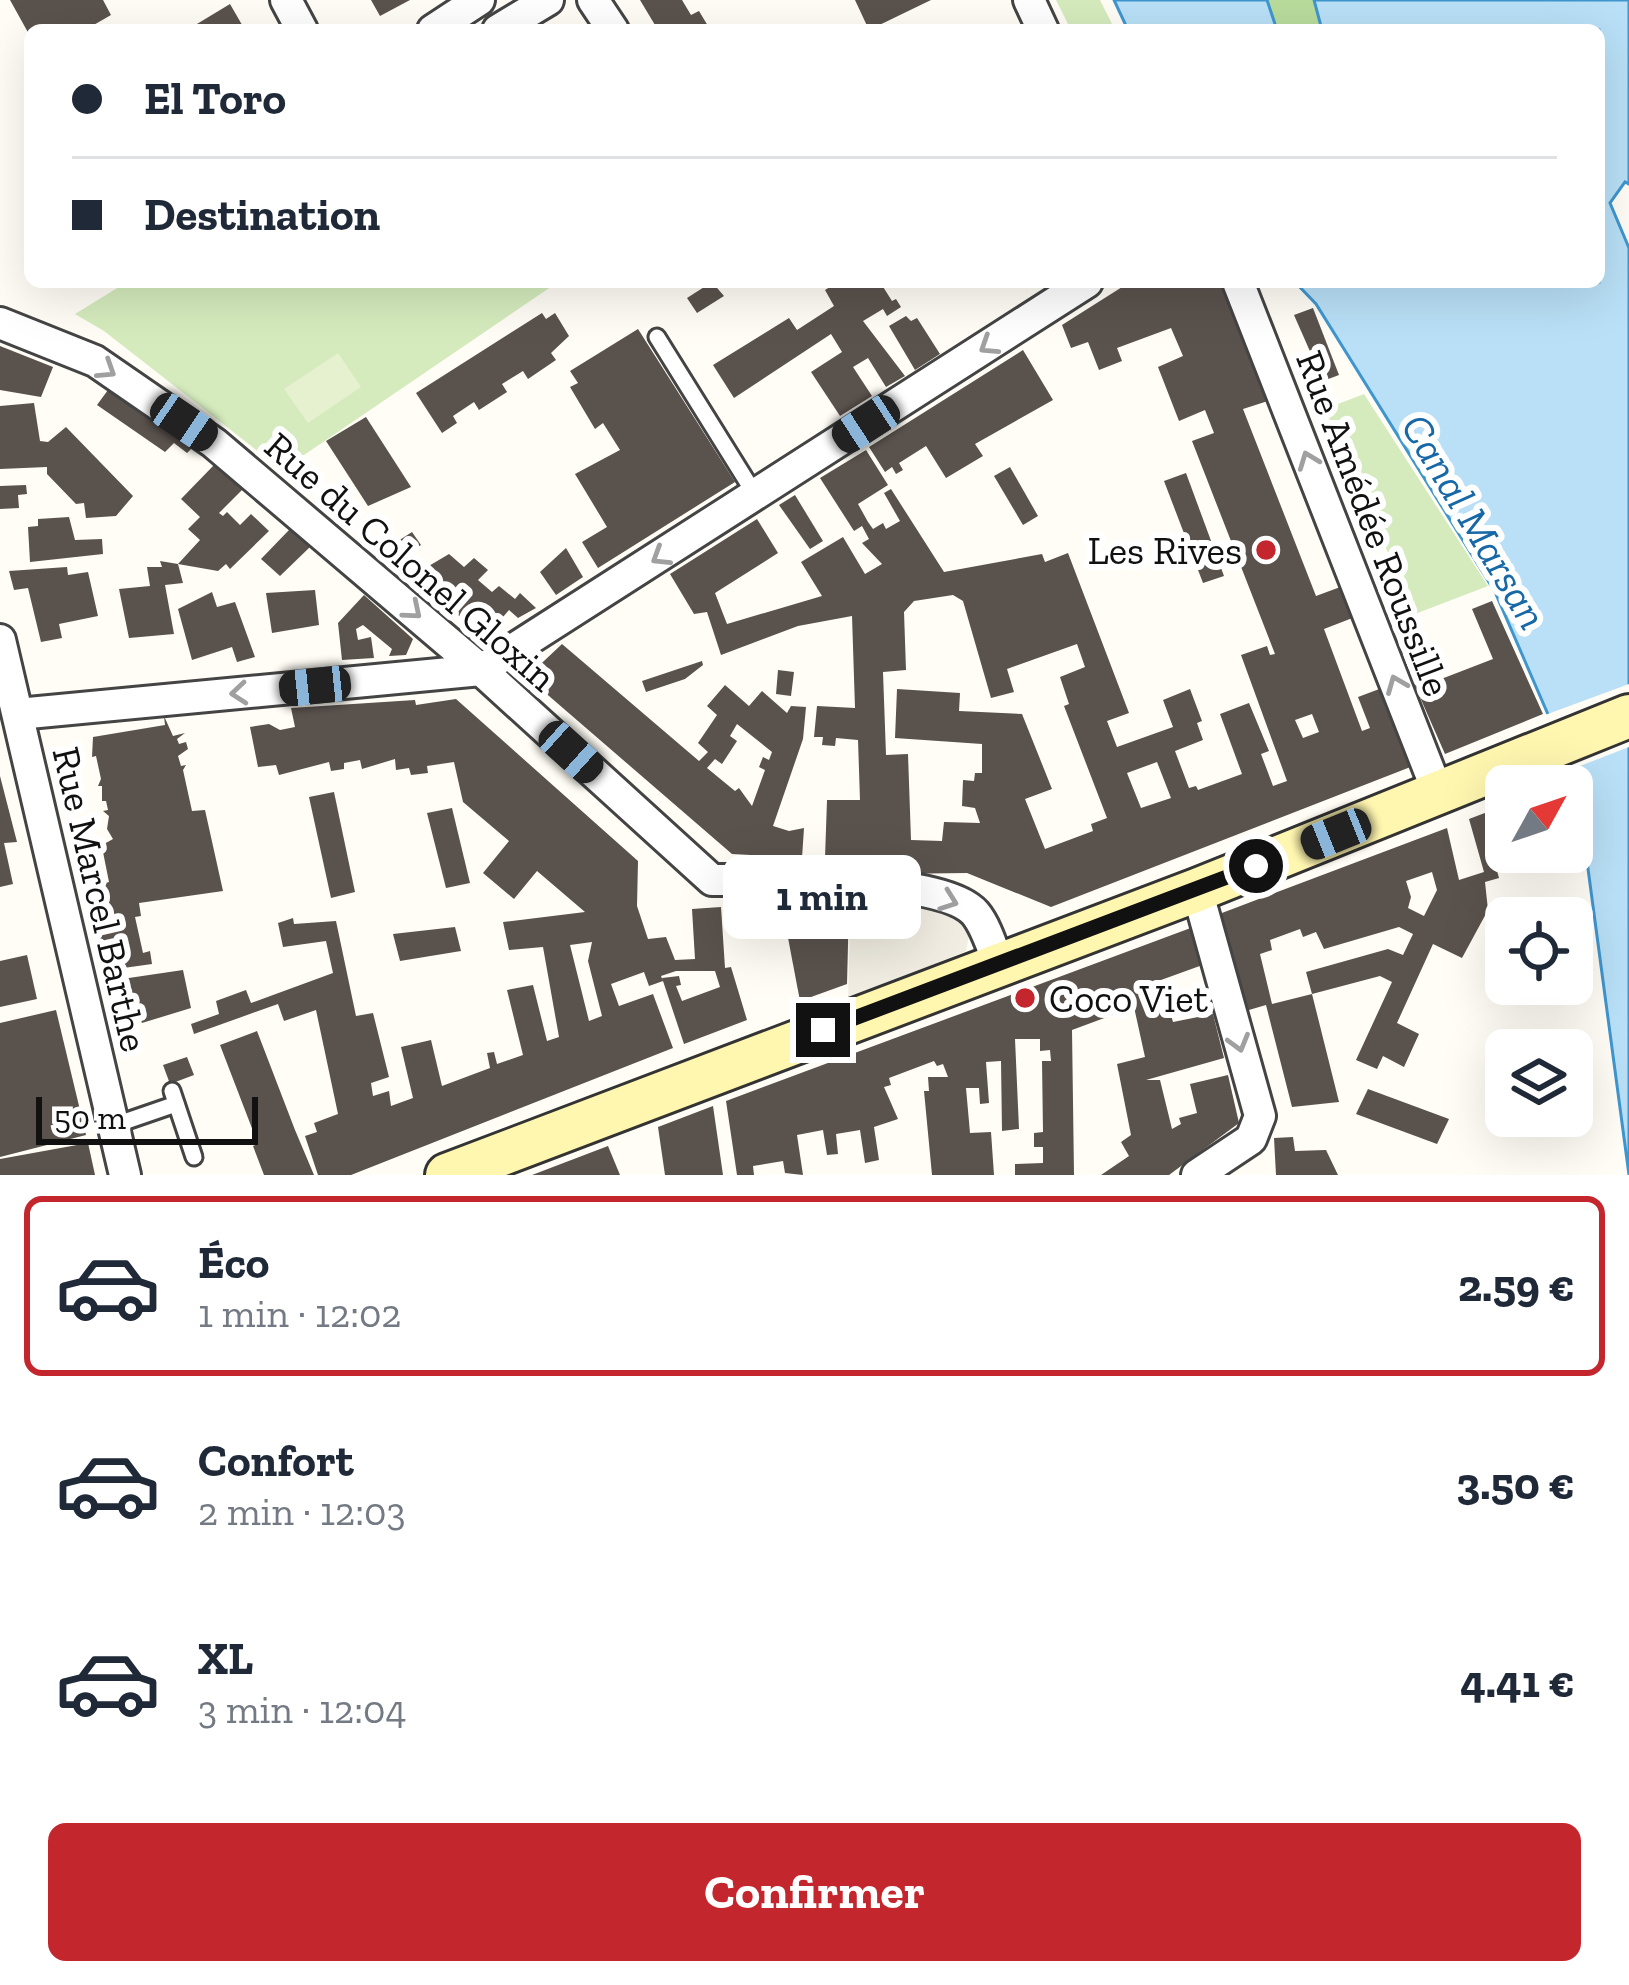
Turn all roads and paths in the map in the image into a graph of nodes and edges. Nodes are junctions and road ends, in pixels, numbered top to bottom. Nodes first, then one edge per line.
1 (479, 0) edge
2 (548, 0) edge
3 (443, 24) edge
4 (508, 24) edge
5 (1078, 288) edge
6 (1240, 288) edge
7 (0, 323) edge
8 (657, 337) dead end
9 (756, 496) junction
10 (0, 640) edge
11 (481, 670) junction
12 (18, 714) junction
13 (1629, 716) edge
14 (1438, 793) junction
15 (1197, 890) junction
16 (998, 963) junction
17 (115, 1125) junction
18 (194, 1157) dead end
19 (125, 1175) edge
20 (447, 1175) edge
21 (1197, 1175) edge

1 - 3 street
2 - 4 street
5 -> 9 street
14 -> 6 street, Rue Amédée Roussille
7 -> 11 street, Rue du Colonel Gloxin
8 - 9 lane
9 -> 11 street
10 - 12 street, Rue Marcel Barthe
11 -> 12 street
11 -> 16 street, Rue du Colonel Gloxin
12 - 17 street, Rue Marcel Barthe
13 - 14 main road
14 - 15 main road
15 - 16 main road
15 -> 21 street
16 - 20 main road
17 - 18 lane
17 - 19 street, Rue Marcel Barthe

